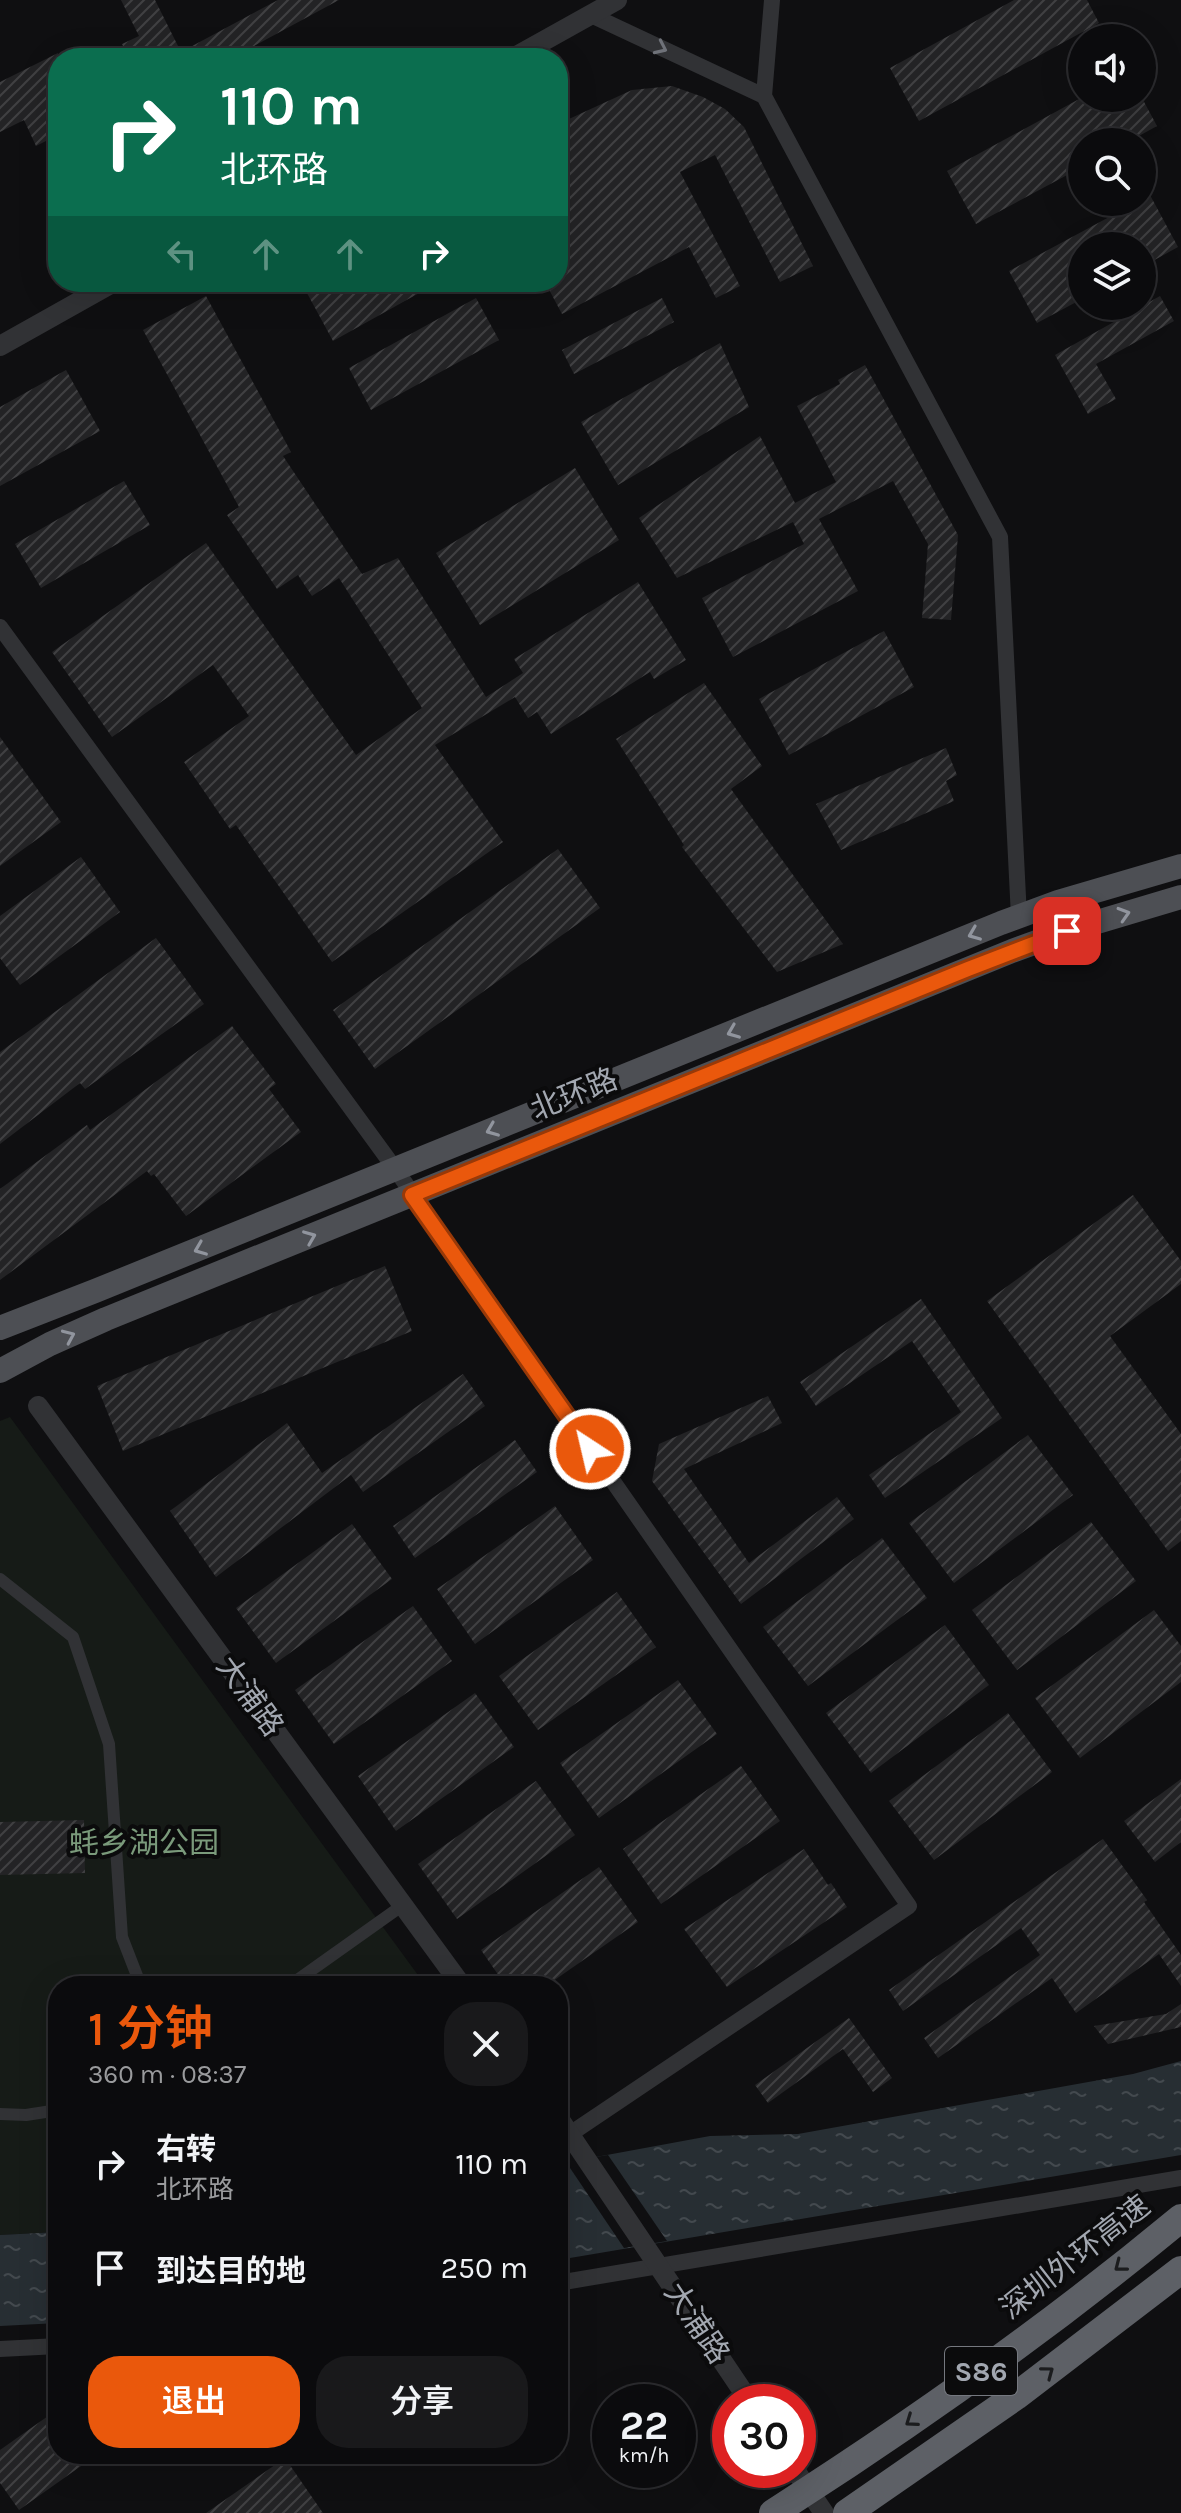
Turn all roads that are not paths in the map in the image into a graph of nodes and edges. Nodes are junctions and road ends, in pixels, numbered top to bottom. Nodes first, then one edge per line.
1 (617, 0) edge
2 (772, 0) edge
3 (591, 15) junction
4 (531, 48) edge
5 (764, 96) junction
6 (96, 292) edge
7 (0, 346) edge
8 (0, 627) edge
9 (1181, 866) edge
10 (1181, 897) edge
11 (1019, 917) junction
12 (396, 1170) junction
13 (412, 1195) junction
14 (0, 1328) edge
15 (0, 1371) edge
16 (38, 1406) dead end
17 (0, 1579) edge
18 (403, 1905) junction
19 (137, 1976) edge
20 (303, 1976) edge
21 (455, 1976) edge
22 (48, 2112) edge
23 (0, 2114) edge
24 (568, 2131) edge
25 (570, 2134) junction
26 (1181, 2178) edge
27 (1181, 2218) edge
28 (659, 2266) junction
29 (1181, 2270) edge
30 (568, 2281) edge
31 (48, 2347) edge
32 (0, 2349) edge
33 (738, 2384) edge
34 (807, 2488) edge
35 (773, 2513) edge
36 (824, 2513) edge
37 (847, 2513) edge

1 - 3 street
2 - 5 street
3 - 4 street
3 -> 5 street
5 - 11 street
6 - 7 street
8 - 12 street
9 - 11 main road, 北环路
13 -> 10 main road, 北环路
11 -> 12 main road, 北环路
12 - 13 street
12 -> 14 main road, 北环路
15 -> 13 main road, 北环路
13 - 25 street
16 - 18 street, 大浦路
17 - 19 street
18 - 20 street
18 - 21 street, 大浦路
22 - 23 street
24 - 25 street
25 - 28 street, 大浦路
26 - 28 street
27 -> 35 highway, 深圳外环高速 / S86, bridge
28 - 30 street
28 - 33 street, 大浦路
37 -> 29 highway, S86
31 - 32 street
34 - 36 street

